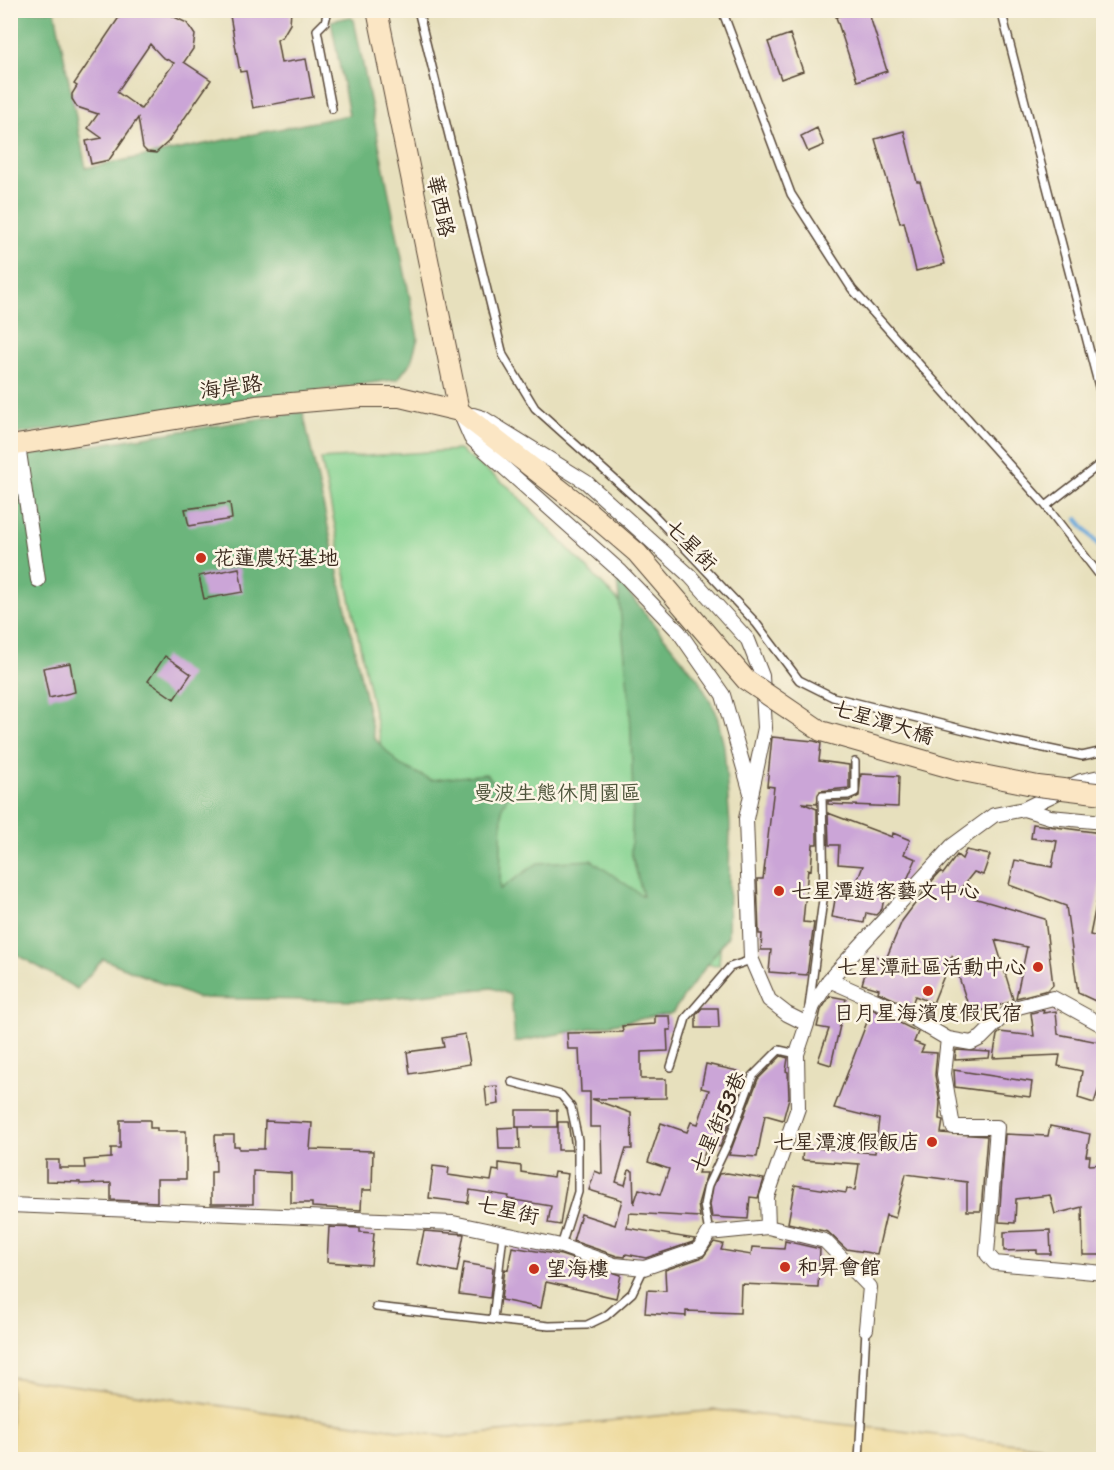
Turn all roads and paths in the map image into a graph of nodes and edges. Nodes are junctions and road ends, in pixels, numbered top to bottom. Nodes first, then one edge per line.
1 (328, 10) edge
2 (377, 10) edge
3 (418, 10) edge
4 (722, 10) edge
5 (1001, 10) edge
6 (332, 110) dead end
7 (1104, 406) edge
8 (459, 411) junction
9 (14, 445) edge
10 (1103, 464) edge
11 (1046, 506) junction
12 (38, 580) dead end
13 (1104, 581) edge
14 (1104, 751) edge
15 (855, 762) dead end
16 (1104, 776) edge
17 (1104, 794) edge
18 (751, 795) junction
19 (1024, 809) junction
20 (1104, 822) edge
21 (751, 960) junction
22 (830, 980) junction
23 (807, 1024) junction
24 (1104, 1026) edge
25 (948, 1039) junction
26 (797, 1054) junction
27 (670, 1067) dead end
28 (512, 1082) dead end
29 (10, 1205) edge
30 (768, 1227) junction
31 (709, 1233) junction
32 (503, 1235) junction
33 (561, 1246) junction
34 (644, 1268) junction
35 (1104, 1273) edge
36 (376, 1307) dead end
37 (493, 1319) junction
38 (866, 1329) joint
39 (859, 1460) edge

1 - 6 lane
2 - 8 main road, 華西路
3 - 14 lane
4 - 11 lane
5 - 7 lane
8 - 9 main road, 海岸路
8 - 17 main road, 七星潭大橋, bridge
8 - 18 street, 七星街
8 - 18 street, 七星街
9 - 12 street
10 - 11 lane
11 - 13 lane
15 - 23 lane
16 - 19 street
18 - 21 street, 七星街
19 - 20 street
19 - 22 street
21 - 23 street, 七星街
21 - 27 lane
22 - 23 street
22 - 25 street
23 - 26 street
24 - 25 street
25 - 35 street
26 - 30 street
26 - 31 lane, 七星街53巷
28 - 33 lane
29 - 32 street, 七星街
30 - 31 street
30 - 38 street
31 - 34 street, 七星街
32 - 33 street, 七星街
32 - 37 lane
33 - 34 street, 七星街
34 - 37 lane
36 - 37 lane
38 - 39 lane

